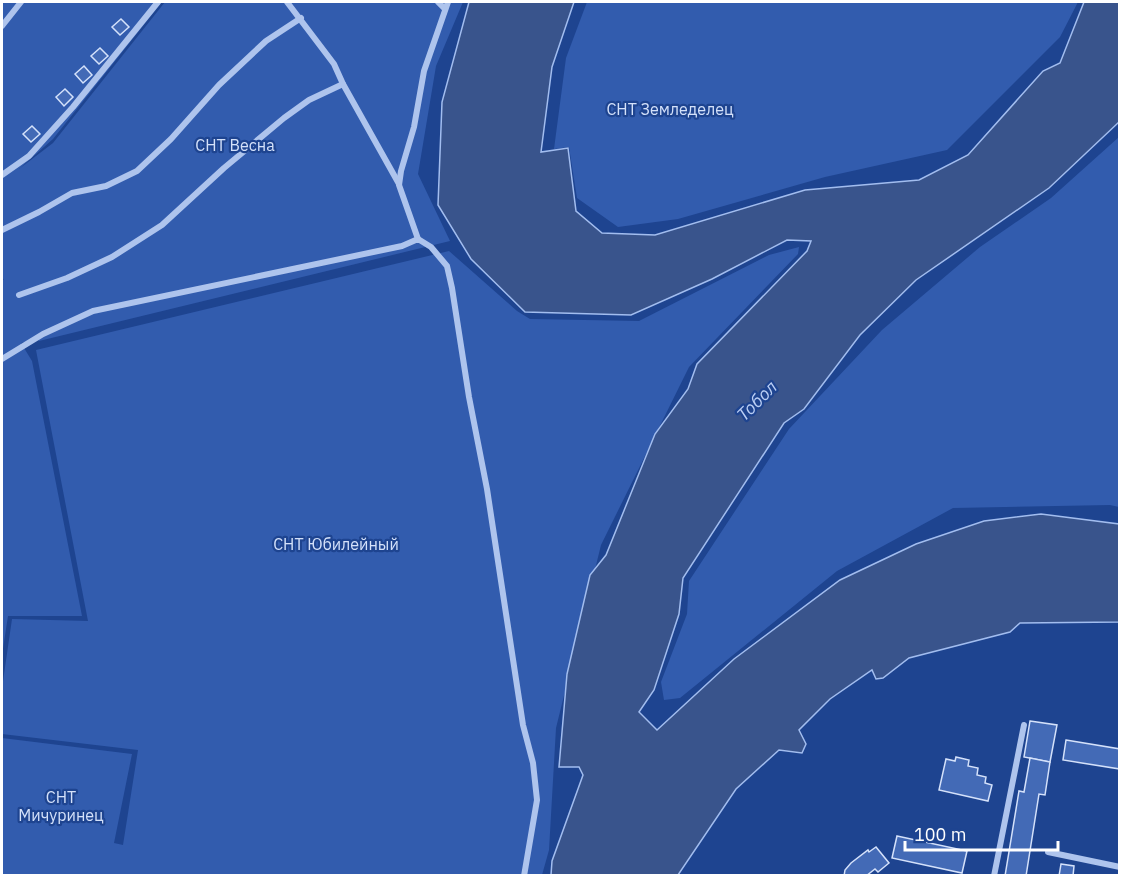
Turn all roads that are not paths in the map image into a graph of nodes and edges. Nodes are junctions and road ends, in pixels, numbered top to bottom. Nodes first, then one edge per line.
1 (21, 2) edge
2 (158, 2) edge
3 (287, 2) edge
4 (438, 2) edge
5 (448, 2) edge
6 (445, 9) junction
7 (301, 18) junction
8 (2, 26) edge
9 (343, 84) junction
10 (2, 175) edge
11 (399, 184) junction
12 (2, 230) edge
13 (418, 239) junction
14 (19, 296) dead end
15 (2, 359) edge
16 (1024, 725) dead end
17 (1048, 852) dead end
18 (1119, 867) edge
19 (524, 876) edge
20 (994, 876) edge

1 - 8 street
2 - 10 street
3 - 7 street
4 - 6 street
5 - 6 street
6 - 11 street
7 - 9 street
7 - 12 street
9 - 11 street
9 - 14 street
11 - 13 street
13 - 15 street
13 - 19 street
16 - 20 street
17 - 18 street

